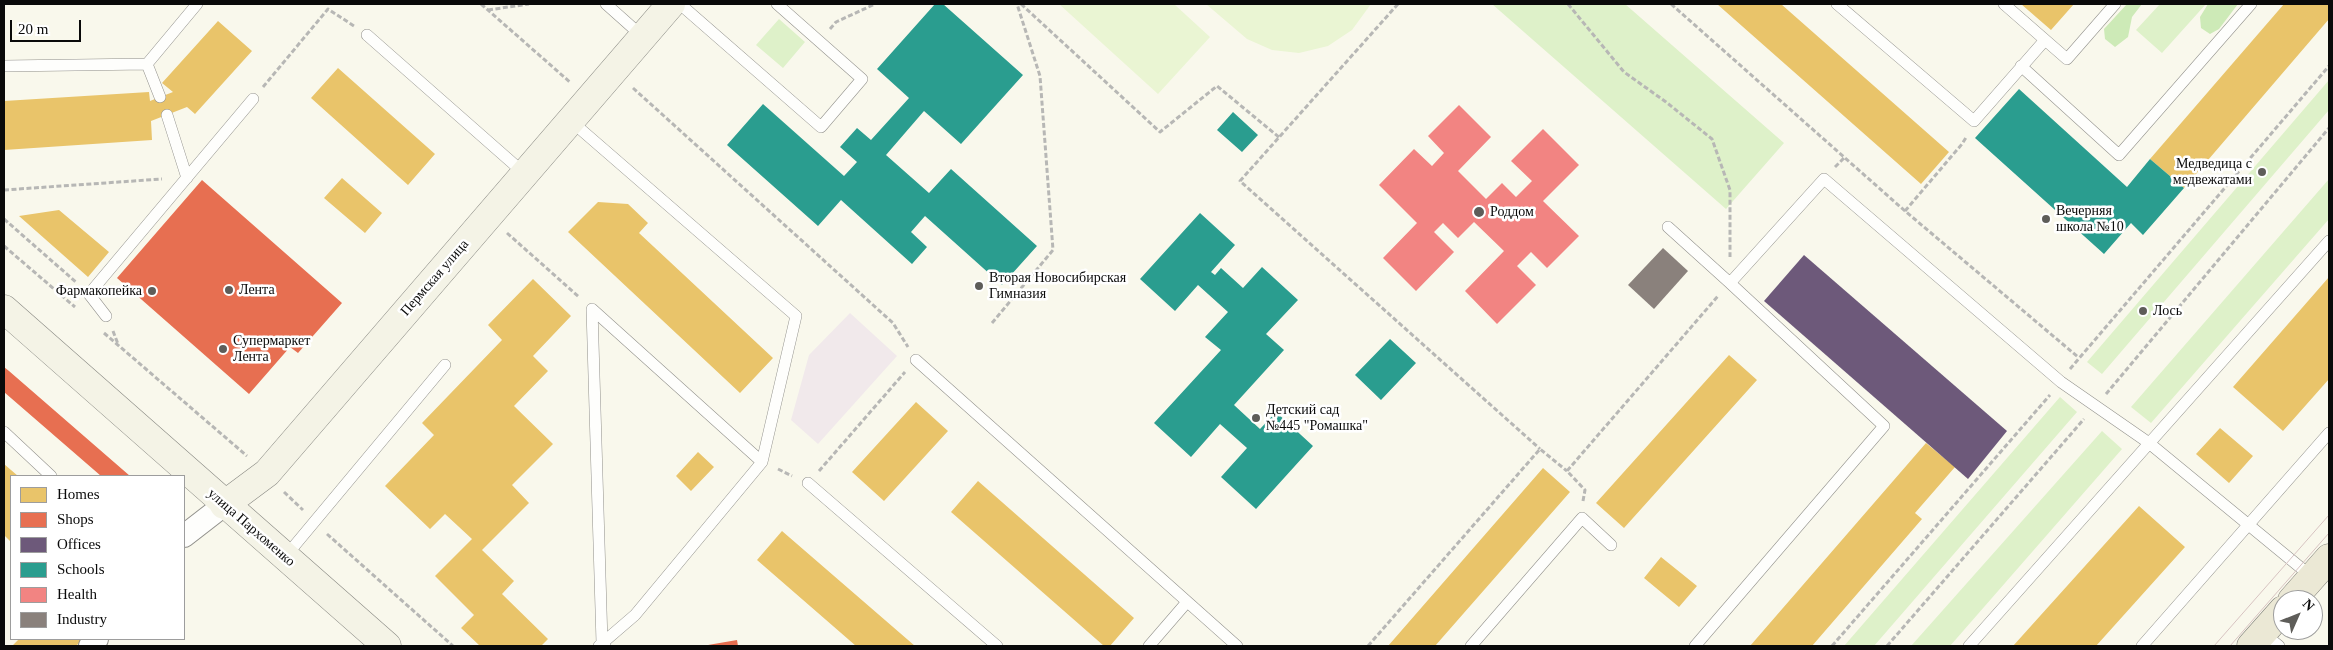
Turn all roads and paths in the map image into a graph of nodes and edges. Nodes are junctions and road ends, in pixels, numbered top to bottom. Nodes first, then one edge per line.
1 (197, 4) edge
2 (481, 4) edge
3 (529, 4) edge
4 (606, 4) edge
5 (671, 4) edge
6 (680, 4) edge
7 (776, 4) edge
8 (875, 4) edge
9 (1017, 4) edge
10 (1021, 4) edge
11 (1398, 4) edge
12 (1568, 4) edge
13 (1671, 4) edge
14 (1837, 4) edge
15 (2004, 4) edge
16 (2115, 4) edge
17 (2250, 4) edge
18 (488, 10) junction
19 (367, 35) joint
20 (643, 37) junction
21 (817, 40) junction
22 (2045, 40) junction
23 (147, 64) junction
24 (4, 66) edge
25 (2021, 66) junction
26 (2329, 66) edge
27 (629, 84) dead end
28 (160, 97) dead end
29 (253, 98) joint
30 (589, 99) junction
31 (167, 115) dead end
32 (571, 121) junction
33 (1974, 121) junction
34 (2329, 128) edge
35 (1280, 138) junction
36 (525, 174) junction
37 (187, 178) junction
38 (4, 190) edge
39 (1905, 211) junction
40 (4, 220) edge
41 (1668, 227) dead end
42 (2329, 241) edge
43 (4, 246) edge
44 (538, 260) dead end
45 (1730, 283) junction
46 (88, 294) junction
47 (4, 309) edge
48 (592, 309) junction
49 (82, 314) dead end
50 (106, 316) dead end
51 (992, 323) dead end
52 (97, 326) dead end
53 (2078, 357) junction
54 (916, 360) junction
55 (445, 365) dead end
56 (2061, 382) junction
57 (2097, 405) junction
58 (4, 432) edge
59 (2329, 432) edge
60 (2149, 443) junction
61 (1540, 449) junction
62 (762, 462) junction
63 (1567, 471) junction
64 (267, 473) junction
65 (50, 475) edge
66 (808, 483) junction
67 (224, 505) junction
68 (1582, 518) junction
69 (314, 522) junction
70 (2250, 525) junction
71 (185, 535) edge
72 (1611, 545) dead end
73 (285, 557) junction
74 (2321, 567) edge
75 (2301, 590) edge
76 (1187, 602) junction
77 (2273, 627) edge
78 (2264, 642) edge
79 (602, 645) edge
80 (387, 646) edge
81 (454, 646) edge
82 (997, 646) edge
83 (1149, 646) edge
84 (1237, 646) edge
85 (1368, 646) edge
86 (1471, 646) edge
87 (1695, 646) edge
88 (1832, 646) edge
89 (1886, 646) edge
90 (1969, 646) edge
91 (2142, 646) edge

1 - 23 lane
2 - 18 path
3 - 18 path
4 - 20 lane
5 - 20 street, Пермская улица
6 - 21 lane
7 - 21 lane
8 - 21 path
9 - 51 path
10 - 35 path
11 - 35 path
12 - 45 path
13 - 39 path
14 - 33 lane
15 - 22 lane
16 - 22 lane
17 - 25 lane
18 - 30 path
19 - 29 path
19 - 36 lane
20 - 30 street, Пермская улица
22 - 25 lane
23 - 24 lane
23 - 28 lane
25 - 33 lane
26 - 53 path
27 - 54 path
29 - 37 lane
30 - 32 street, Пермская улица
31 - 37 lane
32 - 36 street, Пермская улица
32 - 62 lane
33 - 39 path
34 - 57 path
35 - 61 path
36 - 64 street, Пермская улица
37 - 38 path
37 - 46 lane
39 - 53 path
40 - 46 path
41 - 45 lane
42 - 60 lane
43 - 49 path
44 - 48 path
45 - 56 lane
45 - 63 path
45 - 87 lane
46 - 50 lane
47 - 67 street, улица Пархоменко
48 - 62 lane
48 - 79 lane
52 - 64 path
53 - 56 path
54 - 66 path
54 - 76 lane
55 - 69 lane
56 - 57 lane
56 - 88 path
57 - 60 lane
57 - 89 path
58 - 65 lane
59 - 70 lane
60 - 70 lane
60 - 90 lane
61 - 63 path
61 - 85 path
62 - 66 path
62 - 79 lane
63 - 68 path
64 - 67 street, Пермская улица
64 - 69 path
66 - 82 lane
67 - 71 street, Пермская улица
67 - 73 street, улица Пархоменко
68 - 72 lane
68 - 86 lane
69 - 73 lane
69 - 81 path
70 - 74 lane
70 - 91 lane
73 - 80 street, улица Пархоменко
74 - 75 main road
76 - 83 lane
76 - 84 lane
77 - 78 main road

